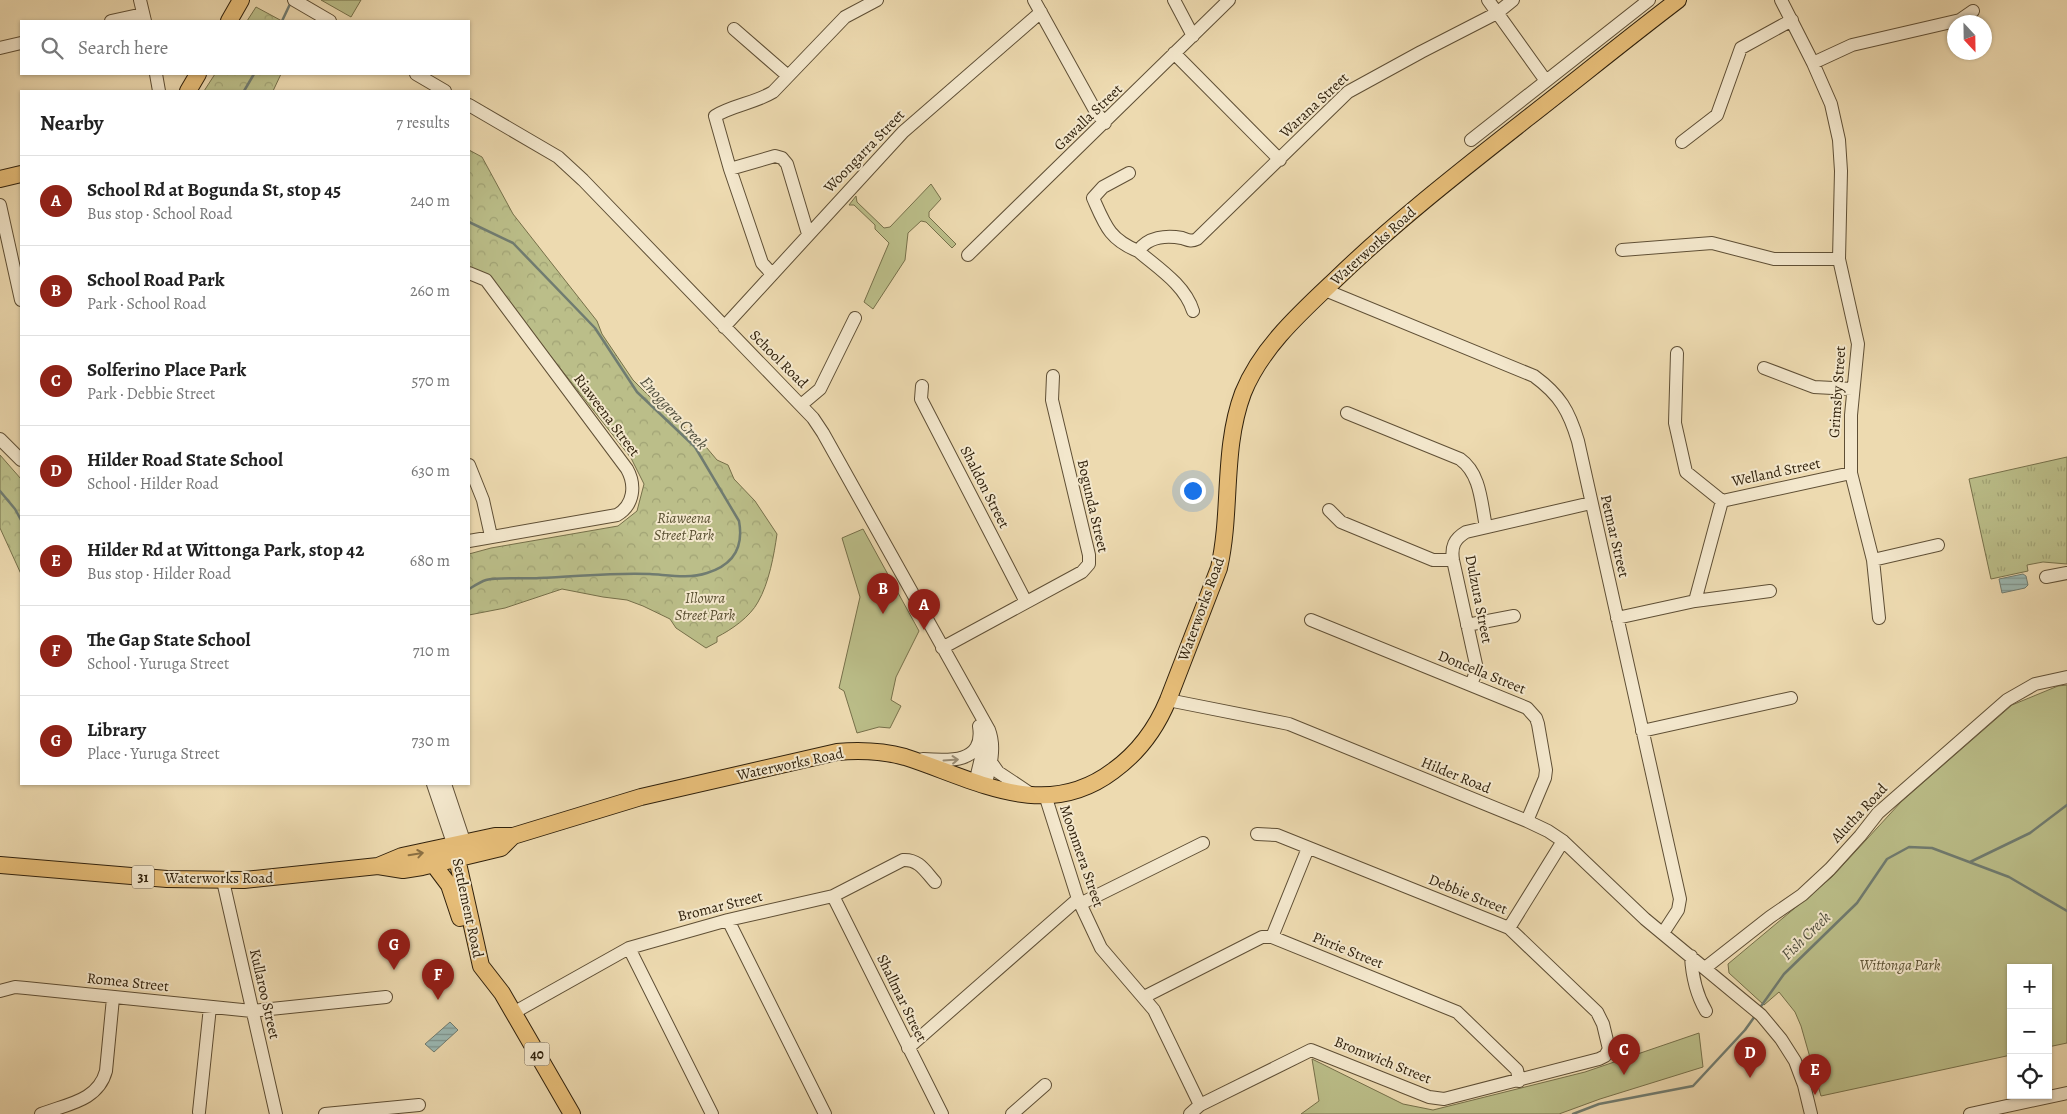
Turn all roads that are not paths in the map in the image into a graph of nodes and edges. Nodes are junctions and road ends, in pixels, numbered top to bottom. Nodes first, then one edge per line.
1 (140, 0) edge
2 (241, 0) edge
3 (877, 0) edge
4 (1034, 0) edge
5 (1174, 0) edge
6 (1229, 0) edge
7 (1488, 0) edge
8 (1513, 0) edge
9 (1678, 0) edge
10 (1782, 0) edge
11 (299, 3) edge
12 (1651, 8) edge
13 (1973, 11) dead end
14 (1041, 12) junction
15 (1497, 12) junction
16 (144, 17) edge
17 (119, 20) edge
18 (230, 20) edge
19 (328, 20) edge
20 (1792, 20) junction
21 (734, 29) dead end
22 (1193, 36) junction
23 (20, 43) edge
24 (0, 48) edge
25 (1174, 53) junction
26 (1813, 63) junction
27 (197, 75) edge
28 (418, 75) edge
29 (788, 76) junction
30 (1546, 81) junction
31 (189, 90) edge
32 (443, 90) edge
33 (470, 106) edge
34 (1105, 123) junction
35 (1471, 140) dead end
36 (1682, 142) dead end
37 (1280, 160) junction
38 (730, 169) junction
39 (1129, 173) dead end
40 (20, 174) edge
41 (0, 180) edge
42 (0, 205) edge
43 (808, 234) junction
44 (1622, 250) dead end
45 (1138, 251) junction
46 (968, 255) dead end
47 (1839, 259) junction
48 (470, 273) edge
49 (772, 274) junction
50 (1325, 290) junction
51 (20, 295) edge
52 (1192, 311) dead end
53 (855, 318) dead end
54 (724, 327) junction
55 (1677, 353) dead end
56 (1764, 368) dead end
57 (1052, 376) dead end
58 (922, 386) dead end
59 (1852, 390) junction
60 (801, 404) junction
61 (1347, 413) dead end
62 (0, 439) edge
63 (20, 459) edge
64 (470, 468) edge
65 (1851, 473) junction
66 (1722, 501) junction
67 (1591, 503) junction
68 (1328, 510) dead end
69 (1486, 527) junction
70 (491, 536) junction
71 (470, 541) edge
72 (1938, 544) dead end
73 (1453, 560) junction
74 (1873, 560) junction
75 (2067, 573) edge
76 (2046, 577) dead end
77 (1770, 591) dead end
78 (1695, 601) junction
79 (1026, 602) junction
80 (1514, 616) dead end
81 (1617, 618) junction
82 (1879, 618) dead end
83 (1312, 620) dead end
84 (1467, 625) junction
85 (942, 648) junction
86 (2067, 677) edge
87 (1471, 685) junction
88 (1791, 698) dead end
89 (1168, 700) junction
90 (977, 711) junction
91 (980, 726) junction
92 (1642, 731) junction
93 (903, 757) junction
94 (991, 762) junction
95 (980, 784) junction
96 (433, 785) edge
97 (445, 785) edge
98 (1039, 796) junction
99 (1526, 821) junction
100 (1256, 834) dead end
101 (1563, 841) junction
102 (1204, 843) dead end
103 (1308, 848) junction
104 (461, 852) junction
105 (0, 864) edge
106 (434, 865) junction
107 (378, 866) junction
108 (223, 881) junction
109 (934, 882) dead end
110 (833, 896) junction
111 (1079, 901) junction
112 (728, 920) junction
113 (1509, 928) junction
114 (1663, 933) junction
115 (1272, 937) junction
116 (629, 948) junction
117 (1691, 956) junction
118 (481, 966) junction
119 (1706, 968) junction
120 (0, 991) edge
121 (502, 993) junction
122 (386, 997) dead end
123 (1144, 997) junction
124 (113, 998) junction
125 (210, 1007) junction
126 (252, 1011) junction
127 (1706, 1011) dead end
128 (513, 1013) junction
129 (908, 1048) junction
130 (1605, 1056) joint
131 (1519, 1080) junction
132 (1045, 1085) dead end
133 (2067, 1093) edge
134 (419, 1105) dead end
135 (1200, 1105) junction
136 (199, 1112) dead end
137 (41, 1114) edge
138 (276, 1114) edge
139 (325, 1114) edge
140 (572, 1114) edge
141 (712, 1114) edge
142 (825, 1114) edge
143 (942, 1114) edge
144 (1012, 1114) edge
145 (1190, 1114) edge
146 (1811, 1114) edge
147 (1970, 1114) edge

1 - 16 street
2 - 18 main road
3 - 29 street
4 - 14 street
5 - 22 street
6 - 22 street, Gawalla Street
7 - 15 street
8 - 15 street, Warana Street
9 - 12 main road, Waterworks Road / 31
10 - 20 street, Grimsby Street
11 - 19 street
12 - 30 street
12 - 50 main road, Waterworks Road / 31
13 - 26 street
14 - 34 street
14 - 43 street, Woongarra Street
15 - 30 street
15 - 37 street, Warana Street
16 - 17 street
20 - 26 street, Grimsby Street
20 - 36 street
21 - 29 street
22 - 25 street, Gawalla Street
23 - 24 street
25 - 34 street, Gawalla Street
25 - 37 street
26 - 47 street, Grimsby Street
27 - 31 main road
28 - 32 street
29 - 38 street
30 - 35 street
33 - 54 street, School Road
34 - 46 street, Gawalla Street
37 - 45 street, Warana Street
38 - 43 street
38 - 49 street
39 - 45 street
40 - 41 main road
42 - 51 street
43 - 49 street, Woongarra Street
44 - 47 street
45 - 52 street
47 - 59 street, Grimsby Street
48 - 70 street, Riaweena Street
49 - 54 street, Woongarra Street
50 - 67 street, Petmar Street
50 - 89 main road, Waterworks Road / 31
53 - 60 street
54 - 60 street, School Road
55 - 66 street
56 - 59 street
57 - 79 street, Bogunda Street
58 - 79 street, Shaldon Street
59 - 65 street, Grimsby Street
60 - 85 street, School Road
61 - 69 street
62 - 63 street
64 - 70 street
65 - 66 street, Welland Street
65 - 74 street, Grimsby Street
66 - 78 street, Welland Street
67 - 69 street, Dulzura Street
67 - 81 street, Petmar Street
68 - 73 street
69 - 73 street, Dulzura Street
70 - 71 street, Riaweena Street
72 - 74 street
73 - 84 street, Dulzura Street
74 - 82 street, Grimsby Street
75 - 76 street
77 - 78 street
78 - 81 street
79 - 85 street, Bogunda Street
80 - 84 street
81 - 92 street, Petmar Street
83 - 87 street, Doncella Street
84 - 87 street, Dulzura Street
85 - 90 street, School Road
86 - 119 street, Alutha Road
87 - 99 street, Doncella Street
88 - 92 street
89 - 98 main road, Waterworks Road / 31
89 - 99 street, Hilder Road
90 - 91 street, School Road
90 - 94 street, School Road
93 -> 91 street
91 - 95 street, School Road
92 - 114 street, Petmar Street
93 - 95 main road, Waterworks Road / 31
93 - 104 main road, Waterworks Road / 31
94 - 95 street, School Road
94 - 98 street
95 - 98 main road, Waterworks Road / 31
96 - 104 street
97 - 104 street
98 - 111 street, Moonmera Street
99 - 101 street, Hilder Road
100 - 103 street, Debbie Street
101 - 113 street
101 - 114 street, Hilder Road
102 - 111 street
103 - 113 street, Debbie Street
103 - 115 street
104 - 106 main road, Waterworks Road / 31
107 -> 104 main road, Waterworks Road / 31
104 - 118 main road, Settlement Road / 40
104 - 121 main road, Settlement Road / 40
105 - 108 main road, Waterworks Road / 31
106 - 107 main road, Waterworks Road / 31
106 - 118 main road
107 - 108 main road, Waterworks Road / 31
108 - 126 street, Kullaroo Street
109 - 110 street, Bromar Street
110 - 112 street, Bromar Street
110 - 129 street, Shallmar Street
111 - 123 street, Moonmera Street
111 - 129 street
112 - 116 street, Bromar Street
112 - 142 street
113 - 130 street, Debbie Street
114 - 117 street, Hilder Road
115 - 123 street
115 - 131 street, Pirrie Street
116 - 128 street, Bromar Street
116 - 141 street
117 - 119 street, Hilder Road
117 - 127 street
118 - 121 main road, Settlement Road / 40
119 - 146 street, Hilder Road
120 - 124 street, Romea Street
121 - 128 main road, Settlement Road / 40
122 - 126 street, Romea Street
123 - 135 street, Moonmera Street
124 - 125 street, Romea Street
124 - 137 street
125 - 126 street, Romea Street
125 - 136 street
126 - 138 street, Kullaroo Street
128 - 140 main road, Settlement Road / 40
129 - 143 street, Shallmar Street
130 - 131 street, Bromwich Street
131 - 135 street, Bromwich Street
132 - 144 street
133 - 147 street
134 - 139 street
135 - 145 street, Bromwich Street

